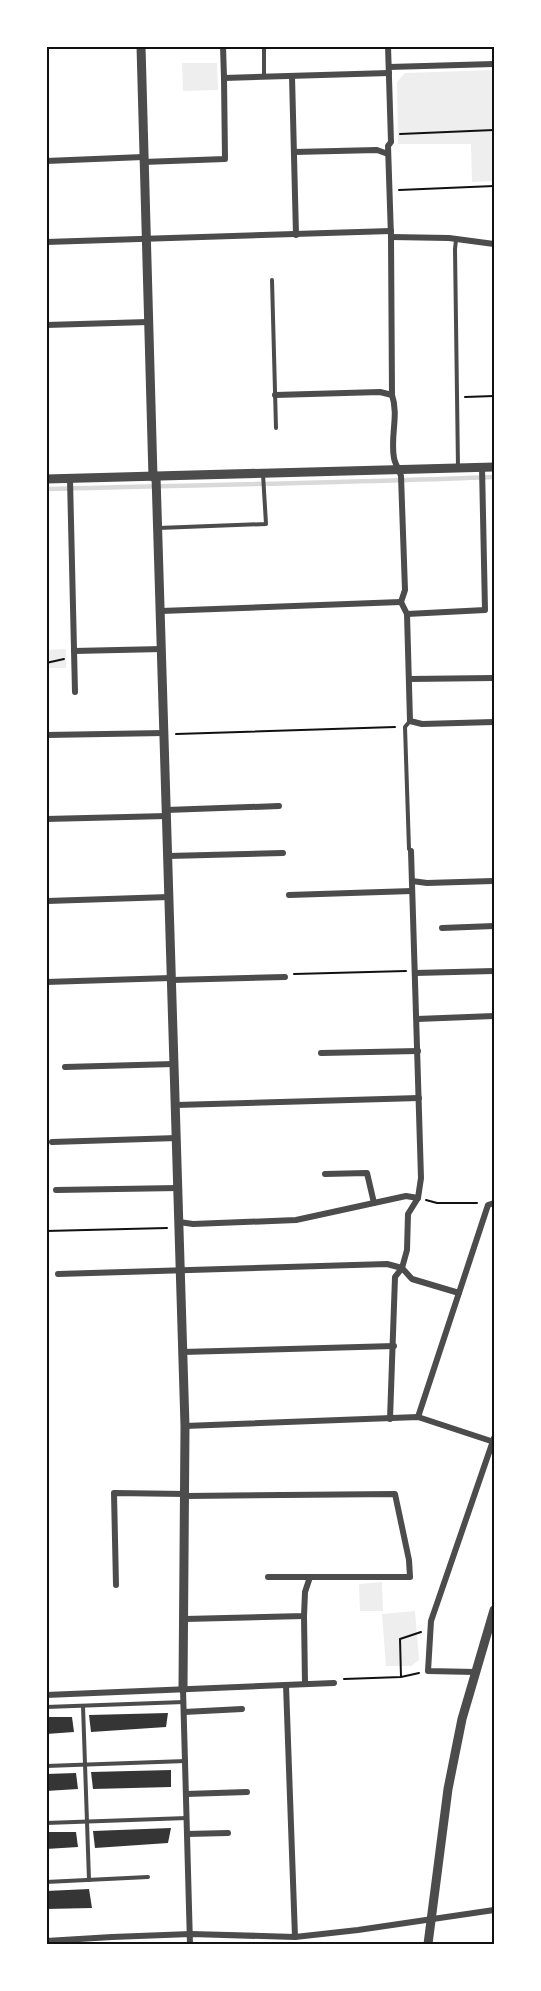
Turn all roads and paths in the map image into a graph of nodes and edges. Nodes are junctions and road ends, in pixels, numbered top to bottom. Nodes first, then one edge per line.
1 (141, 46) edge
2 (223, 46) edge
3 (264, 46) edge
4 (388, 46) edge
5 (495, 64) edge
6 (389, 70) junction
7 (292, 76) junction
8 (264, 77) junction
9 (224, 78) junction
10 (495, 130) edge
11 (391, 134) junction
12 (294, 152) junction
13 (388, 154) junction
14 (143, 160) junction
15 (46, 161) edge
16 (495, 186) edge
17 (399, 190) dead end
18 (391, 234) junction
19 (296, 235) junction
20 (145, 239) junction
21 (456, 240) junction
22 (46, 242) edge
23 (495, 244) edge
24 (272, 280) dead end
25 (148, 322) junction
26 (46, 325) edge
27 (275, 394) junction
28 (392, 395) junction
29 (495, 396) edge
30 (456, 398) junction
31 (276, 428) dead end
32 (495, 467) edge
33 (458, 469) junction
34 (482, 469) junction
35 (400, 473) junction
36 (263, 476) junction
37 (155, 478) junction
38 (46, 479) edge
39 (70, 481) junction
40 (158, 528) junction
41 (495, 570) edge
42 (485, 571) junction
43 (402, 602) junction
44 (161, 611) junction
45 (407, 614) junction
46 (162, 649) junction
47 (74, 651) junction
48 (74, 660) junction
49 (46, 663) edge
50 (495, 678) edge
51 (409, 679) junction
52 (75, 692) dead end
53 (410, 721) junction
54 (495, 722) edge
55 (405, 727) junction
56 (164, 734) junction
57 (46, 735) edge
58 (279, 806) dead end
59 (166, 813) junction
60 (46, 819) edge
61 (411, 851) joint
62 (283, 854) dead end
63 (168, 856) junction
64 (412, 881) junction
65 (493, 881) dead end
66 (412, 891) junction
67 (289, 895) dead end
68 (169, 897) junction
69 (47, 901) edge
70 (495, 926) edge
71 (442, 928) dead end
72 (495, 971) edge
73 (415, 972) junction
74 (285, 977) joint
75 (171, 980) junction
76 (46, 982) edge
77 (495, 1016) edge
78 (417, 1018) junction
79 (418, 1051) junction
80 (321, 1053) dead end
81 (174, 1064) junction
82 (65, 1067) dead end
83 (419, 1098) junction
84 (176, 1105) junction
85 (177, 1138) junction
86 (52, 1142) dead end
87 (325, 1174) dead end
88 (178, 1188) junction
89 (56, 1190) dead end
90 (418, 1198) junction
91 (374, 1203) junction
92 (491, 1204) edge
93 (179, 1222) junction
94 (46, 1231) edge
95 (402, 1268) junction
96 (180, 1271) junction
97 (58, 1274) dead end
98 (459, 1293) junction
99 (394, 1346) junction
100 (182, 1352) junction
101 (418, 1418) junction
102 (390, 1419) junction
103 (185, 1426) junction
104 (494, 1441) edge
105 (186, 1495) junction
106 (268, 1577) dead end
107 (310, 1577) junction
108 (116, 1585) dead end
109 (495, 1610) edge
110 (304, 1616) junction
111 (185, 1619) junction
112 (431, 1632) junction
113 (428, 1671) junction
114 (475, 1672) junction
115 (401, 1677) junction
116 (334, 1683) joint
117 (304, 1684) junction
118 (286, 1685) junction
119 (183, 1689) junction
120 (46, 1695) edge
121 (184, 1702) junction
122 (83, 1706) junction
123 (46, 1707) edge
124 (242, 1709) dead end
125 (184, 1712) junction
126 (186, 1761) junction
127 (84, 1764) junction
128 (46, 1766) edge
129 (247, 1792) dead end
130 (186, 1794) junction
131 (187, 1818) junction
132 (86, 1822) junction
133 (46, 1823) edge
134 (228, 1833) dead end
135 (187, 1834) junction
136 (148, 1877) dead end
137 (88, 1880) junction
138 (46, 1882) edge
139 (495, 1910) edge
140 (430, 1919) junction
141 (190, 1934) junction
142 (295, 1937) junction
143 (46, 1941) edge
144 (190, 1944) edge
145 (428, 1944) edge

1 - 14 street
2 - 9 street
3 - 8 lane
4 - 6 street
5 - 6 street
6 - 7 street
6 - 11 street
7 - 8 street
7 - 12 street
8 - 9 street
9 - 14 street
10 - 11 path
11 - 13 street
12 - 13 street
12 - 19 street
13 - 18 street
14 - 15 street
14 - 20 street
16 - 17 path
18 - 19 street
18 - 21 street
18 - 28 street
19 - 20 street
20 - 22 street
20 - 25 street
21 - 23 street
21 - 30 lane
24 - 27 lane
25 - 26 street
25 - 37 street
27 - 28 street
27 - 31 lane
28 - 35 street
29 - 30 path
30 - 33 lane
32 - 34 street
33 - 34 street
33 - 35 street
34 - 42 street
35 - 36 street
35 - 43 street
36 - 37 street
36 - 40 lane
37 - 39 street
37 - 40 street
38 - 39 street
39 - 47 street
40 - 44 street
41 - 42 street
42 - 45 street
43 - 44 street
43 - 45 street
44 - 46 street
45 - 51 street
46 - 47 street
46 - 56 street
47 - 48 street
48 - 49 path
48 - 52 street
50 - 51 street
51 - 53 street
53 - 54 street
53 - 55 lane
55 - 56 path
55 - 61 lane
56 - 57 street
56 - 59 street
58 - 59 street
59 - 60 street
59 - 63 street
61 - 64 street
62 - 63 street
63 - 68 street
64 - 65 street
64 - 66 street
66 - 67 street
66 - 73 street
68 - 69 street
68 - 75 street
70 - 71 street
72 - 73 street
73 - 74 path
73 - 78 street
74 - 75 street
75 - 76 street
75 - 81 street
77 - 78 street
78 - 79 street
79 - 80 street
79 - 83 street
81 - 82 street
81 - 84 street
83 - 84 street
83 - 90 street
84 - 85 street
85 - 86 street
85 - 88 street
87 - 91 street
88 - 89 street
88 - 93 street
90 - 91 street
90 - 92 path
90 - 95 street
91 - 93 street
92 - 98 street
93 - 94 path
93 - 96 street
95 - 96 street
95 - 98 street
95 - 99 street
96 - 97 street
96 - 100 street
98 - 101 street
99 - 100 street
99 - 102 street
100 - 103 street
101 - 102 street
101 - 104 street
102 - 103 street
103 - 105 street
104 - 112 street
105 - 107 street
105 - 108 street
105 - 111 street
106 - 107 street
107 - 110 street
109 - 114 street
110 - 111 street
110 - 117 street
111 - 119 street
112 - 113 street
112 - 115 path
113 - 114 street
113 - 115 path
114 - 140 street
115 - 116 path
116 - 117 street
117 - 118 street
118 - 119 street
118 - 142 street
119 - 120 street
119 - 121 street
121 - 122 lane
121 - 125 street
122 - 123 lane
122 - 127 lane
124 - 125 street
125 - 126 street
126 - 127 lane
126 - 130 street
127 - 128 lane
127 - 132 lane
129 - 130 street
130 - 131 street
131 - 132 lane
131 - 135 street
132 - 133 lane
132 - 137 lane
134 - 135 street
135 - 141 street
136 - 137 lane
137 - 138 lane
139 - 140 street
140 - 142 street
140 - 145 street
141 - 142 street
141 - 143 street
141 - 144 street

